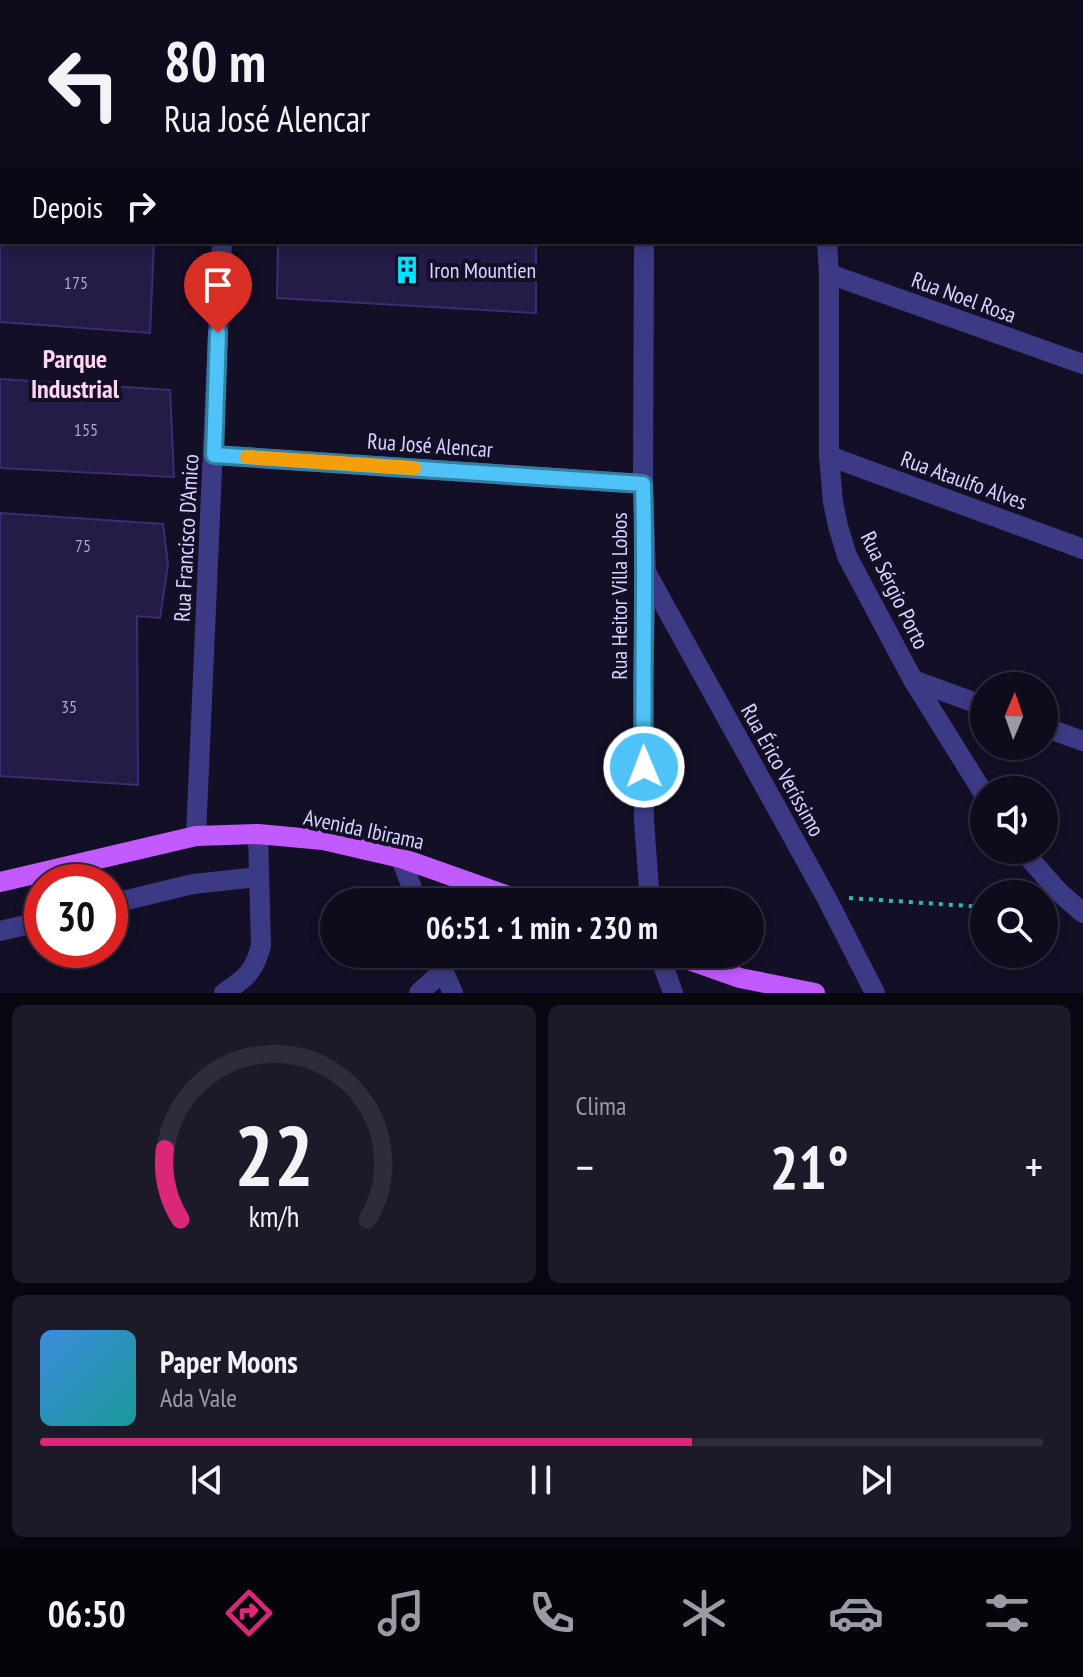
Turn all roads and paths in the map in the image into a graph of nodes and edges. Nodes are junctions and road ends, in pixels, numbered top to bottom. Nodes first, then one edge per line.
1 (222, 244) edge
2 (644, 244) edge
3 (827, 244) edge
4 (829, 274) junction
5 (1083, 364) edge
6 (214, 455) junction
7 (829, 456) junction
8 (643, 484) junction
9 (1083, 549) edge
10 (646, 571) junction
11 (913, 680) junction
12 (970, 701) edge
13 (1058, 732) edge
14 (1083, 741) edge
15 (973, 776) edge
16 (258, 834) junction
17 (196, 836) junction
18 (401, 858) junction
19 (1034, 864) edge
20 (259, 877) junction
21 (0, 882) edge
22 (412, 888) edge
23 (486, 888) edge
24 (649, 888) edge
25 (826, 897) junction
26 (128, 900) edge
27 (970, 906) edge
28 (1083, 913) edge
29 (24, 925) edge
30 (0, 931) edge
31 (436, 968) edge
32 (441, 968) edge
33 (664, 968) edge
34 (712, 968) edge
35 (740, 978) junction
36 (224, 993) edge
37 (419, 993) edge
38 (453, 993) edge
39 (673, 993) edge
40 (767, 993) edge
41 (815, 993) edge
42 (875, 993) edge

1 - 6 street, Rua Francisco D'Amico
2 - 8 street, Rua Heitor Villa Lobos
3 - 4 street, Rua Sérgio Porto
4 - 5 street, Rua Noel Rosa
4 - 7 street, Rua Sérgio Porto
6 - 8 street, Rua José Alencar
6 - 17 street, Rua Francisco D'Amico
7 - 9 street, Rua Ataulfo Alves
7 - 11 street, Rua Sérgio Porto
8 - 10 street, Rua Heitor Villa Lobos
10 - 24 street, Rua Heitor Villa Lobos
10 - 25 street, Rua Érico Veríssimo
11 - 12 street
11 - 15 street, Rua Sérgio Porto
13 - 14 street
16 - 17 main road, Avenida Ibirama
16 - 18 main road, Avenida Ibirama
16 - 20 street
17 - 21 main road, Avenida Ibirama
18 - 22 street
18 - 23 main road, Avenida Ibirama
19 - 28 street
20 - 26 street
20 - 36 street
25 - 27 path
25 - 42 street, Rua Érico Veríssimo
29 - 30 street
31 - 37 street
32 - 38 street
33 - 39 street
34 - 35 main road
35 - 40 main road
35 - 41 main road

